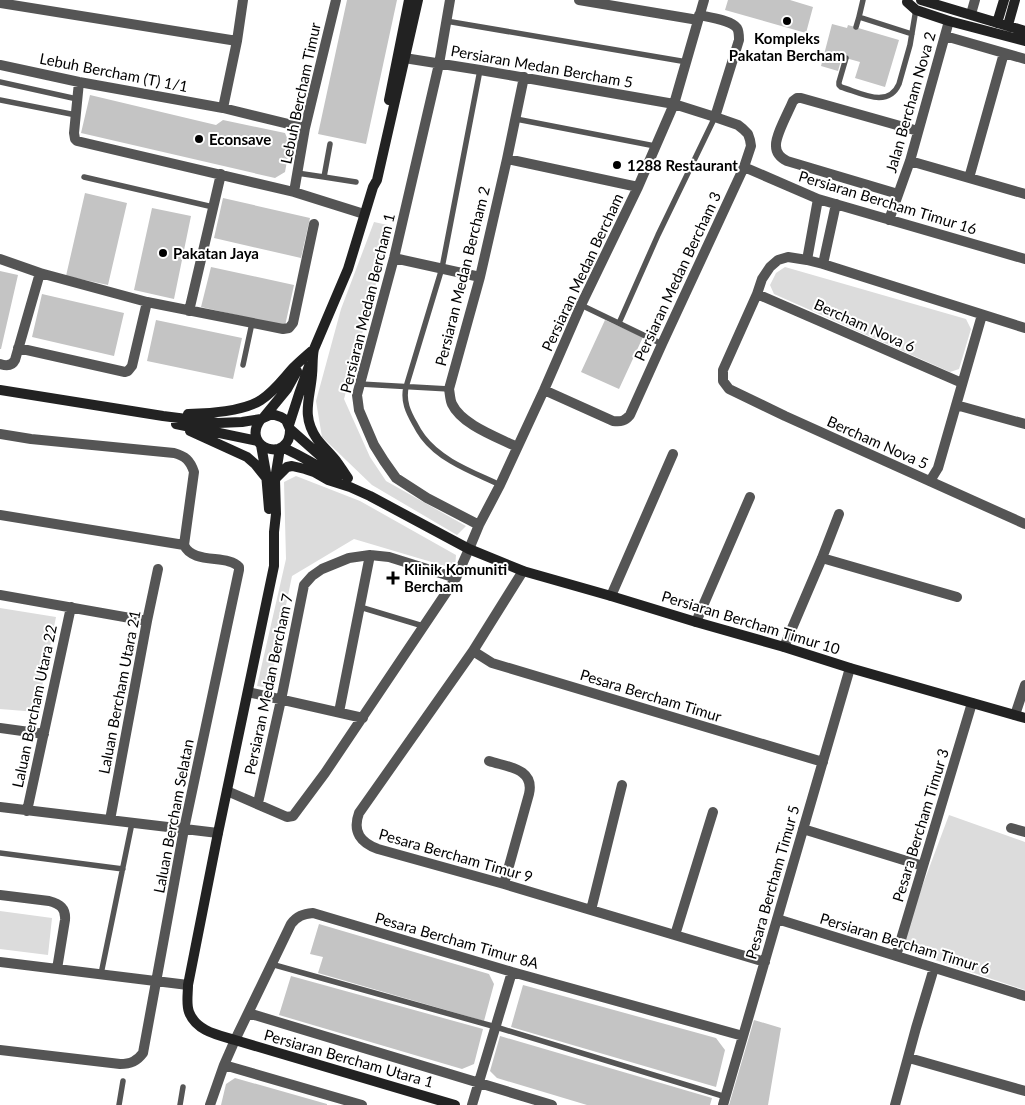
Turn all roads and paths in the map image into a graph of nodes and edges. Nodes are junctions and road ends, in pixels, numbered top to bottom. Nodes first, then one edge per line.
1 (243, 0) edge
2 (336, 0) edge
3 (409, 0) edge
4 (418, 0) edge
5 (450, 0) edge
6 (580, 0) edge
7 (704, 0) edge
8 (863, 0) edge
9 (975, 0) edge
10 (1004, 0) edge
11 (1015, 0) edge
12 (913, 2) edge
13 (0, 3) edge
14 (944, 3) edge
15 (971, 14) junction
16 (859, 17) junction
17 (698, 18) junction
18 (446, 21) junction
19 (949, 21) junction
20 (1002, 26) junction
21 (856, 27) dead end
22 (980, 28) junction
23 (912, 34) junction
24 (945, 36) junction
25 (1024, 37) edge
26 (237, 41) junction
27 (1004, 53) junction
28 (402, 58) junction
29 (846, 58) dead end
30 (1025, 59) edge
31 (687, 62) junction
32 (439, 64) junction
33 (0, 65) edge
34 (480, 70) junction
35 (524, 78) junction
36 (0, 82) edge
37 (79, 82) junction
38 (78, 99) junction
39 (0, 100) edge
40 (674, 104) junction
41 (223, 108) junction
42 (76, 115) junction
43 (716, 117) junction
44 (516, 119) junction
45 (306, 128) junction
46 (918, 131) junction
47 (330, 144) dead end
48 (655, 146) junction
49 (507, 159) junction
50 (910, 161) junction
51 (744, 167) junction
52 (298, 172) junction
53 (221, 174) junction
54 (84, 177) dead end
55 (324, 177) junction
56 (970, 178) junction
57 (356, 182) dead end
58 (638, 187) junction
59 (294, 192) junction
60 (898, 194) junction
61 (1025, 194) edge
62 (818, 199) junction
63 (836, 204) junction
64 (213, 207) junction
65 (364, 214) junction
66 (889, 220) junction
67 (314, 224) dead end
68 (394, 258) junction
69 (0, 259) edge
70 (1025, 259) edge
71 (807, 260) junction
72 (823, 264) junction
73 (442, 268) junction
74 (40, 273) junction
75 (480, 277) junction
76 (757, 294) junction
77 (147, 302) junction
78 (581, 304) junction
79 (189, 311) junction
80 (982, 315) junction
81 (618, 322) junction
82 (252, 323) junction
83 (1025, 328) edge
84 (662, 344) junction
85 (18, 348) junction
86 (311, 354) junction
87 (0, 364) edge
88 (243, 365) dead end
89 (360, 384) junction
90 (962, 384) junction
91 (406, 387) junction
92 (449, 389) junction
93 (0, 390) edge
94 (544, 390) junction
95 (0, 396) edge
96 (956, 405) junction
97 (163, 416) junction
98 (262, 418) junction
99 (178, 424) junction
100 (1025, 424) edge
101 (290, 427) junction
102 (0, 434) edge
103 (259, 443) junction
104 (518, 447) junction
105 (281, 448) junction
106 (673, 454) dead end
107 (271, 479) junction
108 (930, 481) junction
109 (349, 483) junction
110 (500, 485) junction
111 (750, 497) dead end
112 (839, 514) dead end
113 (0, 515) edge
114 (1025, 524) edge
115 (479, 525) junction
116 (184, 545) junction
117 (469, 550) junction
118 (370, 555) junction
119 (822, 558) junction
120 (158, 569) dead end
121 (523, 571) junction
122 (456, 578) junction
123 (0, 595) edge
124 (611, 596) junction
125 (957, 597) dead end
126 (71, 607) junction
127 (360, 607) junction
128 (147, 621) junction
129 (696, 622) junction
130 (424, 626) junction
131 (784, 647) junction
132 (473, 651) junction
133 (850, 668) junction
134 (1025, 685) edge
135 (248, 692) junction
136 (281, 700) junction
137 (972, 704) junction
138 (339, 712) junction
139 (1020, 717) edge
140 (363, 718) junction
141 (0, 728) edge
142 (44, 734) junction
143 (489, 761) dead end
144 (823, 762) junction
145 (622, 785) dead end
146 (227, 790) junction
147 (258, 804) junction
148 (0, 807) edge
149 (27, 811) junction
150 (713, 812) dead end
151 (110, 820) junction
152 (132, 823) junction
153 (1011, 828) dead end
154 (184, 829) junction
155 (803, 829) junction
156 (1025, 832) edge
157 (218, 833) junction
158 (0, 853) edge
159 (923, 866) junction
160 (123, 869) junction
161 (504, 884) junction
162 (0, 895) edge
163 (591, 910) junction
164 (777, 920) junction
165 (675, 935) junction
166 (896, 956) junction
167 (0, 962) edge
168 (765, 962) junction
169 (271, 964) junction
170 (934, 968) junction
171 (57, 969) junction
172 (512, 972) junction
173 (102, 974) junction
174 (156, 981) junction
175 (188, 985) junction
176 (1025, 996) edge
177 (248, 1014) junction
178 (496, 1027) junction
179 (744, 1036) junction
180 (235, 1040) junction
181 (0, 1050) edge
182 (909, 1058) junction
183 (224, 1064) junction
184 (123, 1081) dead end
185 (479, 1083) junction
186 (183, 1087) dead end
187 (1025, 1091) edge
188 (725, 1101) edge
189 (119, 1105) edge
190 (180, 1105) edge
191 (210, 1105) edge
192 (362, 1105) edge
193 (455, 1105) edge
194 (472, 1105) edge
195 (552, 1105) edge
196 (895, 1105) edge

1 - 26 street
2 - 45 street, Lebuh Bercham Timur
3 - 28 street
4 - 28 street
5 - 18 street, Persiaran Medan Bercham 1
6 - 17 street
7 - 17 street, Persiaran Medan Bercham
8 - 16 lane
9 - 15 street
10 - 20 street
11 - 20 street
12 - 14 street
12 - 19 street
12 - 23 lane
13 - 26 street
14 - 15 street
15 - 20 street
16 - 21 lane
16 - 23 lane
17 - 31 street, Persiaran Medan Bercham
17 - 43 street
18 - 31 lane
18 - 32 street, Persiaran Medan Bercham 1
19 - 22 street
19 - 24 street, Jalan Bercham Nova 2
20 - 22 street
20 - 25 street
22 - 25 street
23 - 29 lane
24 - 27 street
24 - 46 street, Jalan Bercham Nova 2
26 - 41 street
27 - 30 street
27 - 56 street
28 - 32 street, Persiaran Medan Bercham 5
28 - 65 street
31 - 40 street, Persiaran Medan Bercham
32 - 34 street, Persiaran Medan Bercham 5
32 - 68 street, Persiaran Medan Bercham 1
33 - 37 street, Lebuh Bercham (T) 1/1
34 - 35 street, Persiaran Medan Bercham 5
34 - 73 lane
35 - 40 street, Persiaran Medan Bercham 5
35 - 44 street, Persiaran Medan Bercham 2
36 - 38 lane
37 - 38 street, Persiaran Medan Bercham 1
37 - 41 street, Lebuh Bercham (T) 1/1
38 - 42 street, Persiaran Medan Bercham 1
39 - 42 lane
40 - 43 street, Persiaran Medan Bercham 3
40 - 48 street, Persiaran Medan Bercham
41 - 45 street, Lebuh Bercham (T) 1/1
42 - 53 street, Persiaran Medan Bercham 1
43 - 51 street, Persiaran Medan Bercham 3
43 - 81 lane
44 - 48 lane
44 - 49 street, Persiaran Medan Bercham 2
45 - 52 street, Lebuh Bercham Timur
46 - 50 street, Jalan Bercham Nova 2
46 - 60 street
47 - 55 lane
48 - 58 street, Persiaran Medan Bercham
49 - 58 street
49 - 75 street, Persiaran Medan Bercham 2
50 - 56 street
50 - 60 street, Jalan Bercham Nova 2
51 - 62 street, Persiaran Bercham Timur 16
51 - 84 street, Persiaran Medan Bercham 3
52 - 55 lane
52 - 59 street, Lebuh Bercham Timur
53 - 59 street, Persiaran Medan Bercham 1
53 - 64 street
54 - 64 lane
55 - 57 lane
56 - 61 street
58 - 78 street, Persiaran Medan Bercham
59 - 65 street, Persiaran Medan Bercham 1
60 - 66 street, Jalan Bercham Nova 2
62 - 63 street, Persiaran Bercham Timur 16
62 - 71 street
63 - 66 street, Persiaran Bercham Timur 16
63 - 72 street
64 - 79 street
65 - 86 street
66 - 70 street, Persiaran Bercham Timur 16
67 - 82 street
68 - 73 street
68 - 89 street, Persiaran Medan Bercham 1
69 - 74 street
71 - 72 street
71 - 76 street
72 - 80 street
73 - 75 street
73 - 91 lane
74 - 77 street
74 - 85 street
75 - 92 street, Persiaran Medan Bercham 2
76 - 90 street, Bercham Nova 6
76 - 108 street, Bercham Nova 5
77 - 79 street
77 - 85 street
78 - 81 lane
78 - 94 street, Persiaran Medan Bercham
79 - 82 street
80 - 83 street
80 - 90 street
81 - 84 lane
82 - 88 lane
84 - 94 street, Persiaran Medan Bercham 3
85 - 87 street
86 - 97 street
86 - 98 street
86 - 101 street
86 - 109 street
89 - 91 lane
89 - 115 street, Persiaran Medan Bercham 1
90 - 96 street
91 - 92 lane
91 - 110 lane
92 - 104 street, Persiaran Medan Bercham 2
93 - 97 street
94 - 104 street, Persiaran Medan Bercham
95 - 99 street
96 - 100 street
96 - 108 street
97 - 98 street
98 - 101 street
98 - 103 street
99 - 103 street
99 - 107 street
101 - 105 street
101 - 109 street
102 - 116 street
103 - 105 street
103 - 107 street
104 - 110 street, Persiaran Medan Bercham
105 - 107 street
105 - 109 street
106 - 124 street
107 - 109 street
107 - 135 street, Persiaran Bercham Utara 1
108 - 114 street, Bercham Nova 5
109 - 117 street, Persiaran Bercham Timur 10
110 - 115 street, Persiaran Medan Bercham
111 - 129 street
112 - 119 street
113 - 116 street
115 - 117 street, Persiaran Medan Bercham
116 - 154 street, Laluan Bercham Selatan
117 - 121 street, Persiaran Bercham Timur 10
117 - 122 street, Persiaran Medan Bercham
118 - 122 street, Persiaran Medan Bercham 7
118 - 127 street
118 - 136 street, Persiaran Medan Bercham 7
119 - 125 street
119 - 131 street
120 - 128 street, Laluan Bercham Utara 21
121 - 124 street, Persiaran Bercham Timur 10
121 - 132 street, Pesara Bercham Timur 9
122 - 130 street, Persiaran Medan Bercham
123 - 126 street
124 - 129 street, Persiaran Bercham Timur 10
126 - 128 street
126 - 142 street, Laluan Bercham Utara 22
127 - 130 lane
127 - 138 street
128 - 151 street, Laluan Bercham Utara 21
129 - 131 street, Persiaran Bercham Timur 10
130 - 140 street, Persiaran Medan Bercham
131 - 133 street, Persiaran Bercham Timur 10
132 - 144 street, Pesara Bercham Timur
132 - 161 street, Pesara Bercham Timur 9
133 - 137 street, Persiaran Bercham Timur 10
133 - 144 street, Pesara Bercham Timur 5
134 - 139 street
135 - 136 street
135 - 146 street, Persiaran Bercham Utara 1
136 - 138 street
136 - 147 street, Persiaran Medan Bercham 7
137 - 139 street, Persiaran Bercham Timur 10
137 - 159 street, Pesara Bercham Timur 3
138 - 140 street
140 - 147 street, Persiaran Medan Bercham
141 - 142 street
142 - 149 street, Laluan Bercham Utara 22
143 - 161 street
144 - 155 street, Pesara Bercham Timur 5
145 - 163 street
146 - 147 street
146 - 157 street, Persiaran Bercham Utara 1
148 - 149 street
149 - 151 street
150 - 165 street
151 - 152 street
152 - 154 street
152 - 160 lane
153 - 156 street
154 - 157 street
154 - 174 street, Laluan Bercham Selatan
155 - 159 street
155 - 164 street, Pesara Bercham Timur 5
157 - 175 street, Persiaran Bercham Utara 1
158 - 160 lane
159 - 166 street, Pesara Bercham Timur 3
160 - 173 lane
161 - 163 street, Pesara Bercham Timur 9
162 - 171 street
163 - 165 street, Pesara Bercham Timur 9
164 - 166 street, Persiaran Bercham Timur 6
164 - 168 street, Pesara Bercham Timur 5
165 - 168 street, Pesara Bercham Timur 9
166 - 170 street, Persiaran Bercham Timur 6
167 - 171 street
168 - 179 street, Pesara Bercham Timur 5
169 - 172 street, Pesara Bercham Timur 8A
169 - 177 street, Pesara Bercham Timur 8A
169 - 178 lane
170 - 176 street, Persiaran Bercham Timur 6
170 - 182 street
171 - 173 street
172 - 178 street
172 - 179 street, Pesara Bercham Timur 8A
173 - 174 street
174 - 175 street
174 - 181 street, Laluan Bercham Selatan
175 - 180 street, Persiaran Bercham Utara 1
177 - 180 street, Pesara Bercham Timur 8A
177 - 185 street
178 - 185 street
178 - 188 lane
179 - 188 street, Pesara Bercham Timur 5
180 - 183 street, Pesara Bercham Timur 8A
180 - 193 street, Persiaran Bercham Utara 1
182 - 187 street
182 - 196 street
183 - 191 street, Pesara Bercham Timur 8A
183 - 192 street
184 - 189 lane
185 - 194 street
185 - 195 street
186 - 190 lane

